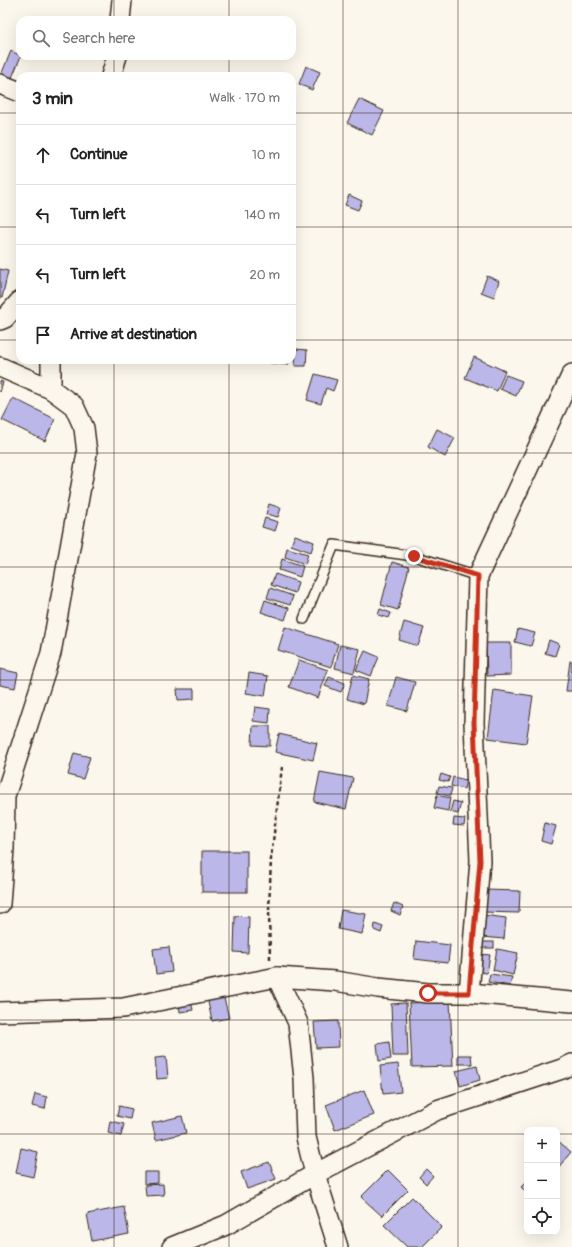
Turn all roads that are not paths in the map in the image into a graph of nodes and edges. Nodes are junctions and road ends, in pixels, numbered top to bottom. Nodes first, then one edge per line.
1 (122, 0) edge
2 (120, 16) edge
3 (116, 60) edge
4 (112, 72) edge
5 (0, 84) edge
6 (16, 90) edge
7 (16, 306) edge
8 (0, 320) edge
9 (51, 364) edge
10 (0, 367) edge
11 (572, 374) edge
12 (51, 389) junction
13 (478, 576) junction
14 (304, 619) dead end
15 (2, 848) edge
16 (0, 904) edge
17 (274, 977) junction
18 (469, 993) junction
19 (572, 1002) edge
20 (0, 1012) edge
21 (572, 1064) edge
22 (315, 1174) junction
23 (172, 1247) edge
24 (338, 1247) edge

1 - 2 street
3 - 4 street
5 - 6 street
7 - 8 street
9 - 12 street
10 - 12 street
11 - 13 street
12 - 15 street
13 - 14 lane
13 - 18 street
15 - 16 street
17 - 18 street
17 - 20 street
17 - 22 street
18 - 19 street
21 - 22 street
22 - 23 street
22 - 24 street

